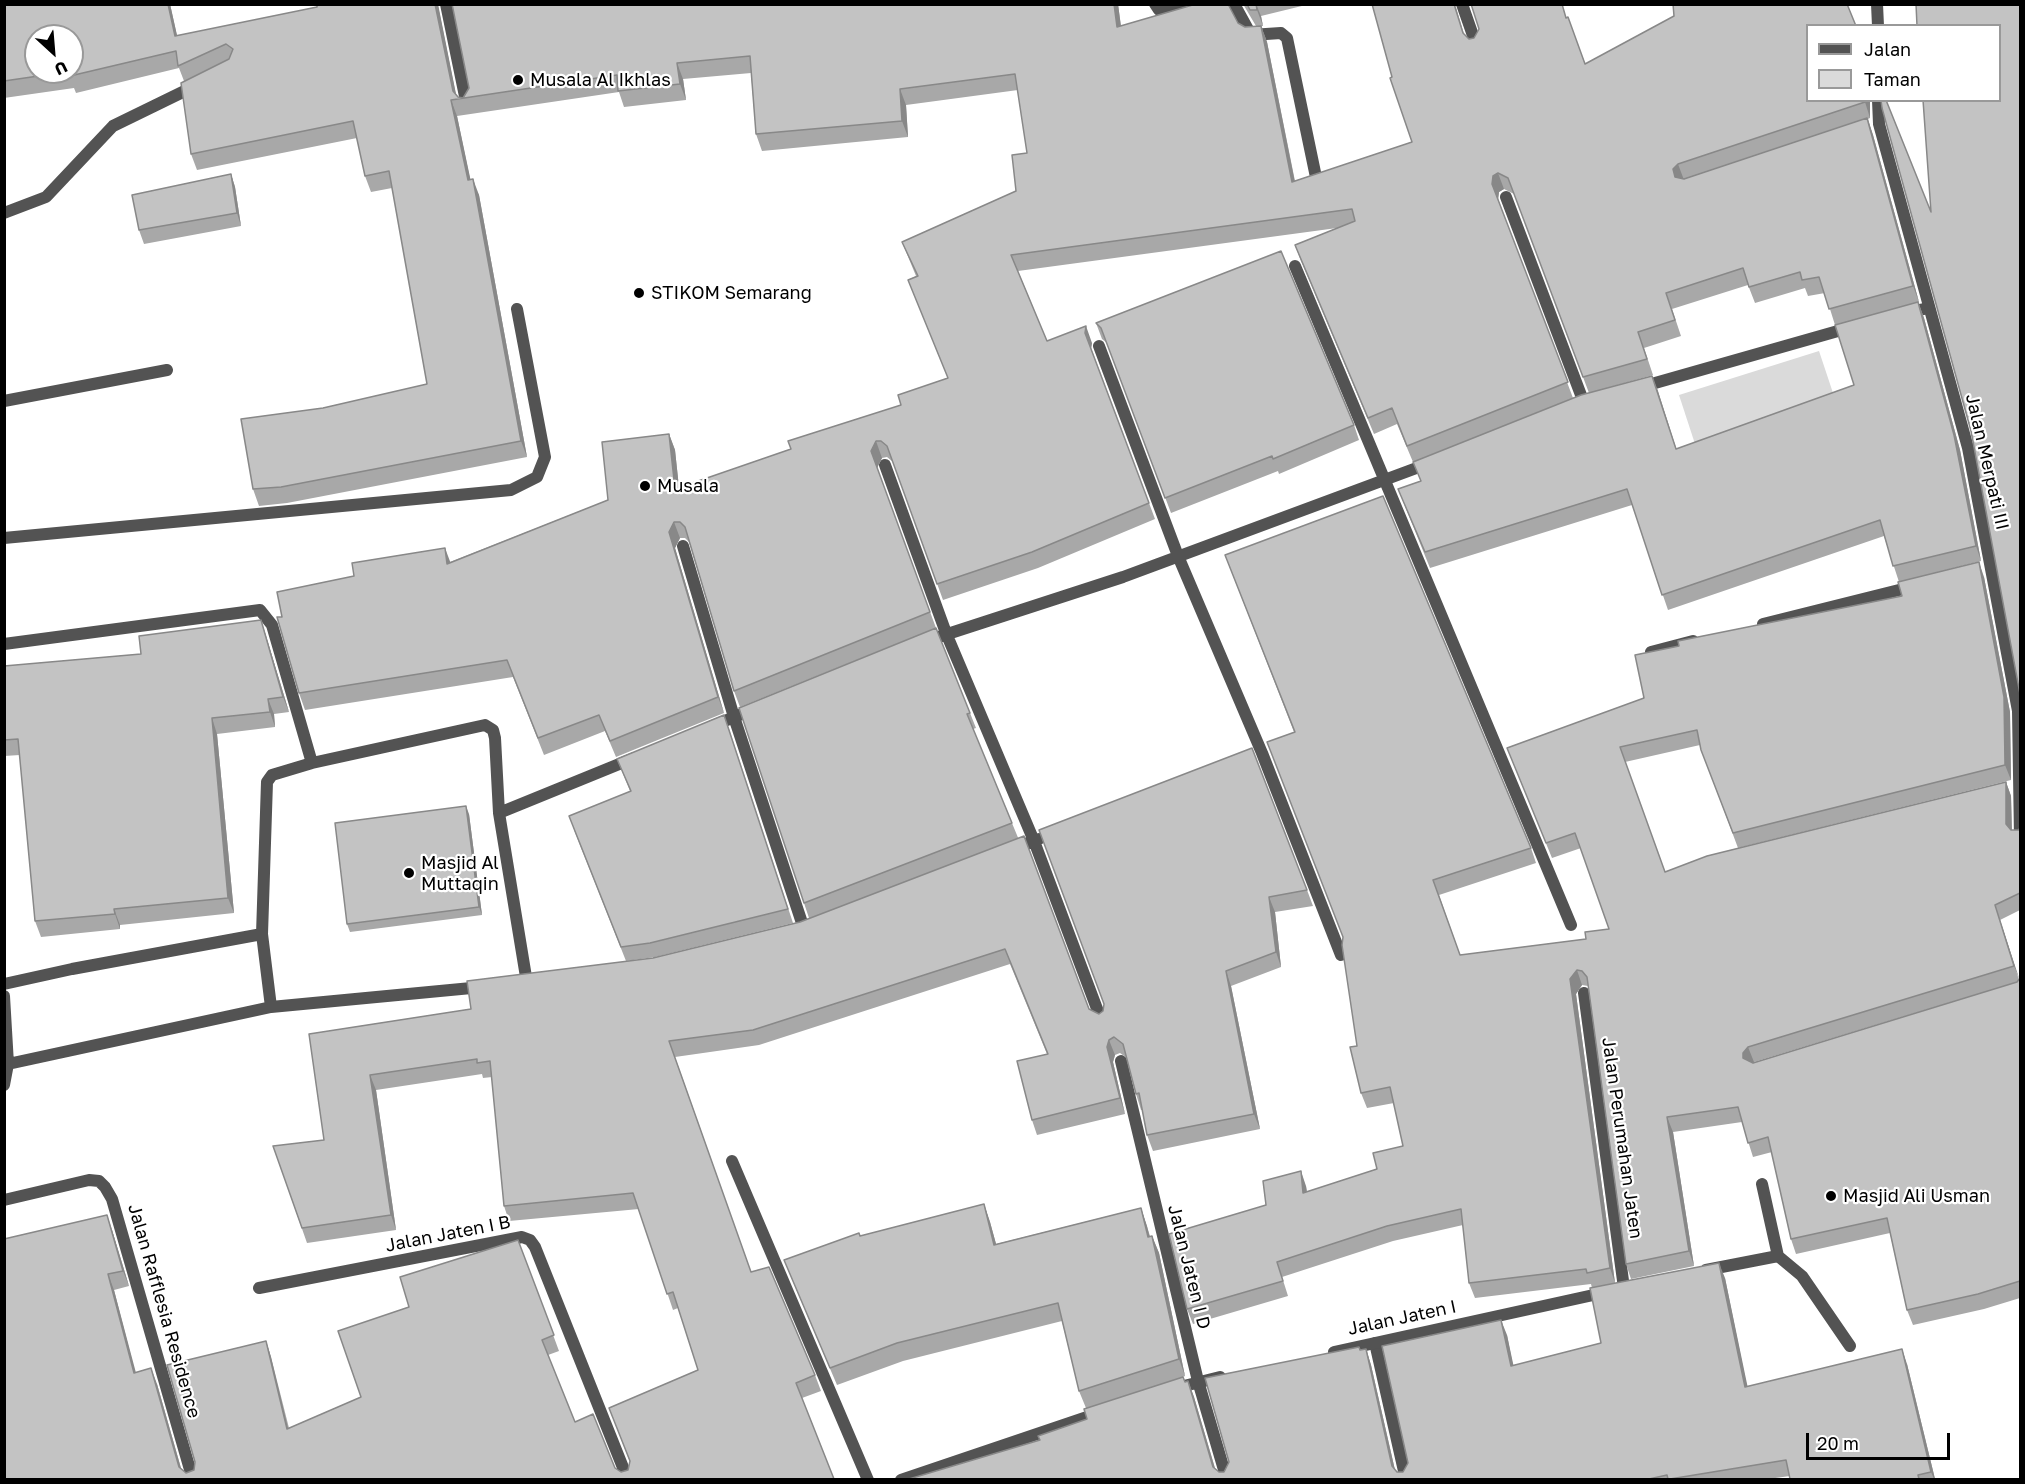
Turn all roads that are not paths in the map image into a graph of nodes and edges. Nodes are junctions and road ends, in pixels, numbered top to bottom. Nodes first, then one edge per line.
1 (446, 4) edge
2 (1155, 4) edge
3 (1210, 4) edge
4 (1234, 4) edge
5 (1462, 4) edge
6 (1877, 4) edge
7 (1878, 24) edge
8 (1477, 47) edge
9 (209, 79) edge
10 (1878, 102) edge
11 (467, 106) edge
12 (1317, 182) edge
13 (1506, 197) edge
14 (4, 213) edge
15 (1295, 266) edge
16 (1928, 308) junction
17 (517, 309) dead end
18 (1890, 317) edge
19 (1868, 323) edge
20 (1099, 346) edge
21 (167, 370) dead end
22 (1630, 390) edge
23 (4, 401) edge
24 (1585, 404) edge
25 (1440, 460) edge
26 (885, 465) edge
27 (1385, 481) junction
28 (4, 538) edge
29 (683, 546) edge
30 (1178, 556) junction
31 (1923, 584) edge
32 (1753, 627) edge
33 (945, 633) junction
34 (1708, 638) edge
35 (4, 645) edge
36 (915, 646) edge
37 (1651, 652) edge
38 (766, 705) edge
39 (734, 717) junction
40 (702, 730) edge
41 (648, 752) edge
42 (312, 763) junction
43 (2013, 787) edge
44 (499, 813) junction
45 (1056, 832) edge
46 (2020, 838) edge
47 (1034, 840) junction
48 (1001, 853) edge
49 (1571, 925) dead end
50 (804, 928) edge
51 (262, 934) junction
52 (1341, 955) edge
53 (4, 984) edge
54 (1584, 993) edge
55 (4, 996) edge
56 (270, 1007) junction
57 (1102, 1022) edge
58 (1120, 1061) edge
59 (8, 1064) junction
60 (4, 1085) edge
61 (732, 1161) dead end
62 (1762, 1184) dead end
63 (4, 1200) edge
64 (1778, 1256) junction
65 (1693, 1273) edge
66 (1630, 1286) joint
67 (259, 1288) dead end
68 (1375, 1343) junction
69 (1850, 1346) dead end
70 (1320, 1355) edge
71 (1231, 1374) edge
72 (1198, 1382) junction
73 (1164, 1392) edge
74 (1119, 1406) edge
75 (194, 1479) edge
76 (628, 1479) edge
77 (868, 1479) edge
78 (902, 1479) edge
79 (1227, 1479) edge
80 (1406, 1479) edge

1 - 11 street
2 - 3 street
4 - 12 street
5 - 8 street
6 - 7 street
9 - 14 street
10 - 16 street, Jalan Merpati III
13 - 24 street
15 - 27 street
16 - 18 street
16 - 43 street, Jalan Merpati III
17 - 28 street
19 - 22 street
20 - 30 street
21 - 23 street
25 - 27 street
26 - 33 street
27 - 30 street
27 - 49 street
29 - 39 street
30 - 33 street
30 - 52 street
31 - 32 street
33 - 36 street
33 - 47 street
34 - 37 street
35 - 42 street
38 - 39 street
39 - 40 street
39 - 50 street
41 - 44 street
42 - 44 street
42 - 51 street
43 - 46 street, Jalan Merpati III
44 - 56 street
45 - 47 street
47 - 48 street
47 - 57 street
51 - 53 street
51 - 56 street
54 - 66 street, Jalan Perumahan Jaten
55 - 59 street
56 - 59 street
58 - 72 street, Jalan Jaten I D
59 - 60 street
61 - 77 street
62 - 64 street
63 - 75 street, Jalan Rafflesia Residence
64 - 65 street
64 - 69 street
66 - 68 street, Jalan Jaten I
67 - 76 street, Jalan Jaten I B
68 - 70 street, Jalan Jaten I
68 - 80 street
71 - 72 street
72 - 73 street
72 - 79 street, Jalan Jaten I D
74 - 78 street

